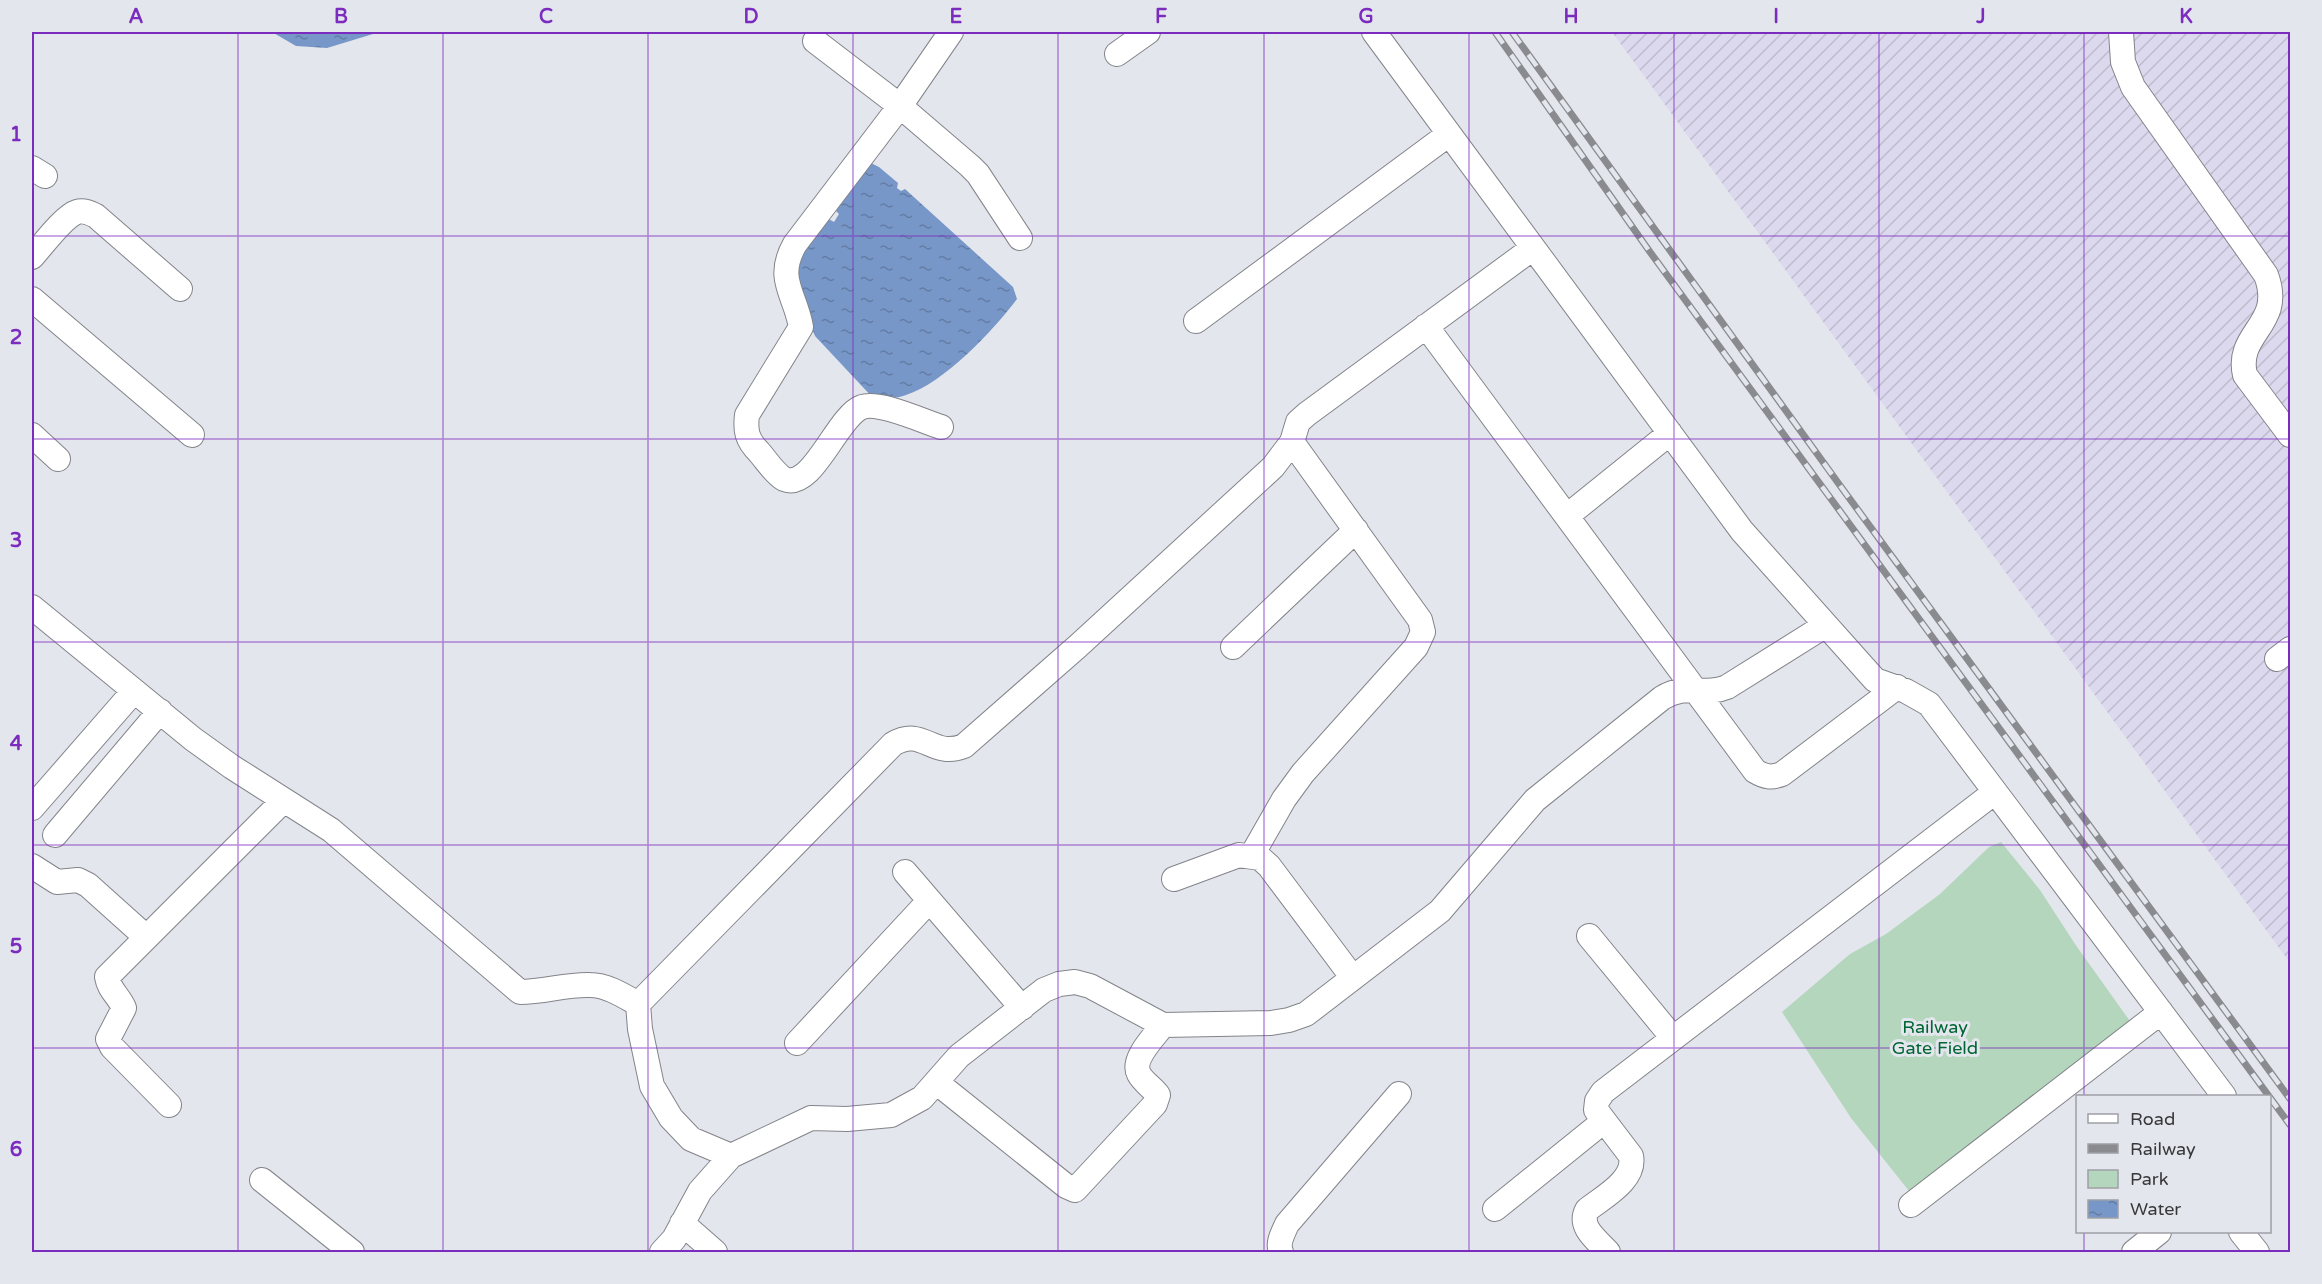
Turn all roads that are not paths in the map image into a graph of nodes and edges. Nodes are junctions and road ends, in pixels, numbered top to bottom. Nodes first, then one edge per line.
1 (951, 32) edge
2 (1148, 32) edge
3 (1374, 32) edge
4 (2121, 32) edge
5 (815, 41) dead end
6 (1117, 54) dead end
7 (900, 106) junction
8 (1449, 134) junction
9 (1020, 238) dead end
10 (1533, 248) junction
11 (32, 257) edge
12 (180, 289) dead end
13 (32, 299) edge
14 (1196, 321) dead end
15 (1426, 326) junction
16 (941, 427) dead end
17 (1670, 434) junction
18 (32, 435) edge
19 (192, 435) dead end
20 (2290, 435) edge
21 (1292, 442) junction
22 (57, 459) dead end
23 (1567, 516) junction
24 (1356, 530) junction
25 (32, 607) edge
26 (1827, 625) junction
27 (1233, 647) dead end
28 (1897, 687) junction
29 (1694, 689) junction
30 (134, 691) junction
31 (160, 711) junction
32 (1995, 792) junction
33 (284, 800) junction
34 (32, 808) edge
35 (55, 835) dead end
36 (1251, 855) junction
37 (32, 866) edge
38 (905, 872) dead end
39 (1174, 879) dead end
40 (929, 901) junction
41 (1589, 936) dead end
42 (146, 937) junction
43 (1353, 978) junction
44 (638, 1004) junction
45 (1022, 1008) junction
46 (2161, 1012) junction
47 (1163, 1025) junction
48 (1673, 1038) junction
49 (797, 1043) dead end
50 (936, 1082) junction
51 (1399, 1094) dead end
52 (2223, 1095) edge
53 (169, 1105) dead end
54 (1604, 1121) junction
55 (731, 1156) junction
56 (262, 1180) dead end
57 (1911, 1205) dead end
58 (1495, 1209) dead end
59 (682, 1223) junction
60 (2158, 1233) edge
61 (2242, 1233) edge
62 (352, 1252) edge
63 (662, 1252) edge
64 (715, 1252) edge
65 (1281, 1252) edge
66 (1608, 1252) edge
67 (2134, 1252) edge
68 (2257, 1252) edge

1 - 7 street
2 - 6 street
3 - 8 street
4 - 20 street
5 - 7 street
7 - 9 street
7 - 16 street
8 - 10 street
8 - 14 street
10 - 15 street
10 - 17 street
11 - 12 street
13 - 19 street
15 - 21 street
15 - 23 street
17 - 23 street
17 - 26 street
18 - 22 street
21 - 24 street
21 - 44 street
23 - 29 street
24 - 27 street
24 - 36 street
25 - 30 street
26 - 28 street
26 - 29 street
28 - 29 street
28 - 32 street
29 - 43 street
30 - 31 street
30 - 34 street
31 - 33 street
31 - 35 street
32 - 46 street
32 - 48 street
33 - 42 street
33 - 44 street
36 - 39 street
36 - 43 street
37 - 42 street
38 - 40 street
40 - 45 street
40 - 49 street
41 - 48 street
42 - 53 street
43 - 47 street
44 - 55 street
45 - 47 street
45 - 50 street
46 - 52 street
46 - 57 street
47 - 50 street
48 - 54 street
50 - 55 street
51 - 65 street
54 - 58 street
54 - 66 street
55 - 59 street
56 - 62 street
59 - 63 street
59 - 64 street
60 - 67 street
61 - 68 street

